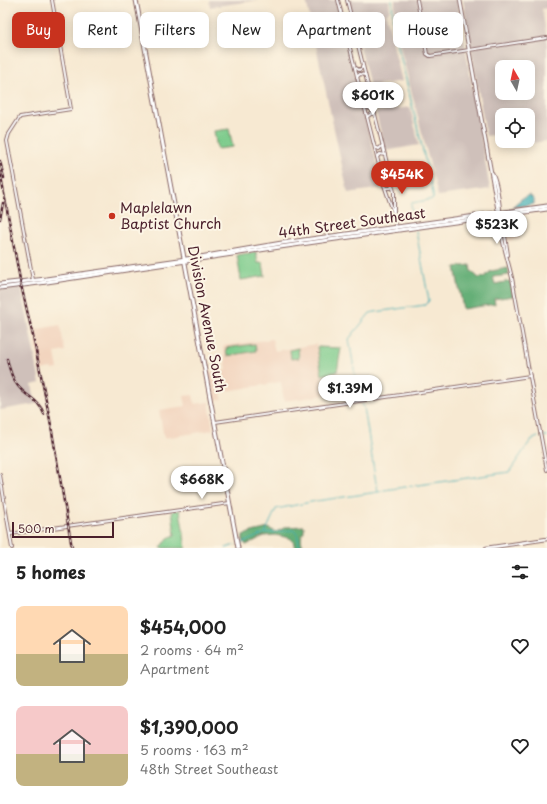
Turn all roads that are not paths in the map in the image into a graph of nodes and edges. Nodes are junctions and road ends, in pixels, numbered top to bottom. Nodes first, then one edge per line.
1 (52, 0) edge
2 (136, 0) edge
3 (346, 0) edge
4 (416, 0) edge
5 (460, 0) edge
6 (338, 1) edge
7 (341, 12) edge
8 (349, 12) edge
9 (547, 38) edge
10 (350, 48) edge
11 (359, 48) edge
12 (469, 50) junction
13 (362, 63) junction
14 (354, 65) junction
15 (366, 76) junction
16 (357, 78) junction
17 (70, 102) junction
18 (373, 105) junction
19 (365, 108) junction
20 (63, 110) junction
21 (375, 115) junction
22 (367, 117) junction
23 (382, 143) junction
24 (374, 146) junction
25 (385, 155) junction
26 (377, 157) junction
27 (492, 173) junction
28 (392, 183) junction
29 (493, 184) junction
30 (384, 185) junction
31 (497, 191) junction
32 (395, 206) junction
33 (547, 206) edge
34 (392, 208) junction
35 (527, 209) junction
36 (547, 209) edge
37 (522, 213) junction
38 (394, 215) junction
39 (500, 215) junction
40 (479, 216) junction
41 (464, 220) junction
42 (476, 220) junction
43 (445, 221) junction
44 (423, 224) junction
45 (416, 225) junction
46 (442, 225) junction
47 (500, 226) junction
48 (420, 228) junction
49 (413, 229) junction
50 (396, 230) junction
51 (372, 232) junction
52 (359, 233) junction
53 (505, 233) junction
54 (369, 235) junction
55 (337, 236) junction
56 (356, 237) junction
57 (333, 240) junction
58 (276, 244) junction
59 (269, 245) junction
60 (273, 248) junction
61 (267, 249) junction
62 (185, 260) junction
63 (508, 260) junction
64 (150, 263) junction
65 (134, 266) junction
66 (140, 267) junction
67 (147, 267) junction
68 (131, 270) junction
69 (85, 273) junction
70 (78, 278) junction
71 (34, 282) junction
72 (0, 284) edge
73 (0, 288) edge
74 (530, 376) junction
75 (215, 422) junction
76 (547, 470) edge
77 (0, 475) edge
78 (230, 503) junction
79 (10, 534) junction
80 (547, 539) edge
81 (238, 546) edge
82 (12, 548) edge
83 (486, 548) edge

1 - 17 street
2 - 62 main road, Division Avenue South
3 - 8 street
4 - 12 street
5 - 12 main road
6 - 7 street
9 - 12 street
10 - 14 street
11 - 13 street
12 - 27 main road
13 - 14 street
13 - 15 street
14 - 16 street
15 - 16 street
15 - 18 street
16 - 19 street
17 - 20 street
17 - 20 street
18 - 19 street
18 - 21 street
19 - 22 street
20 - 71 street
21 - 22 street
21 - 23 street
22 - 24 street
23 - 24 street
23 - 25 street
24 - 26 street
25 - 26 street
25 - 28 street
26 - 30 street
27 - 29 main road
27 - 31 main road
28 - 30 street
28 - 32 street
29 - 31 main road
29 - 39 main road
30 - 34 street
31 - 39 main road
32 - 34 street
32 - 38 street
33 - 35 main road, 44th Street Southeast
34 - 38 street
35 - 37 main road
35 - 39 main road, 44th Street Southeast
36 - 37 main road, 44th Street Southeast
37 - 39 main road, 44th Street Southeast
38 - 50 street
39 - 40 main road, 44th Street Southeast
39 - 42 main road, 44th Street Southeast
39 - 47 street
39 - 53 street
40 - 41 main road, 44th Street Southeast
40 - 42 main road
41 - 42 main road, 44th Street Southeast
41 - 43 main road, 44th Street Southeast
41 - 46 main road, 44th Street Southeast
43 - 44 main road, 44th Street Southeast
43 - 46 main road
44 - 45 main road, 44th Street Southeast
44 - 48 main road
45 - 49 main road
45 - 50 main road, 44th Street Southeast
46 - 48 main road, 44th Street Southeast
47 - 53 street
47 - 63 street
48 - 49 main road, 44th Street Southeast
49 - 50 main road, 44th Street Southeast
50 - 51 main road, 44th Street Southeast
50 - 54 main road, 44th Street Southeast
51 - 52 main road, 44th Street Southeast
51 - 54 main road
52 - 55 main road, 44th Street Southeast
52 - 56 main road
53 - 63 street
54 - 56 main road, 44th Street Southeast
55 - 57 main road
55 - 58 main road, 44th Street Southeast
56 - 57 main road, 44th Street Southeast
57 - 60 main road, 44th Street Southeast
58 - 59 main road, 44th Street Southeast
58 - 60 main road
59 - 61 main road
59 - 62 main road, 44th Street Southeast
60 - 61 main road, 44th Street Southeast
61 - 62 main road, 44th Street Southeast
62 - 64 main road
62 - 67 main road
62 - 75 main road, Division Avenue South
63 - 74 street
64 - 66 main road
64 - 67 main road
65 - 66 main road
65 - 68 main road
65 - 69 main road
66 - 67 main road
66 - 68 main road
68 - 70 main road
69 - 70 main road
69 - 71 main road
70 - 71 main road
71 - 72 main road
71 - 73 main road
74 - 75 street
74 - 76 street
75 - 78 main road, Division Avenue South
77 - 79 street
78 - 79 street
78 - 81 main road, Division Avenue South
79 - 82 street
80 - 83 main road

